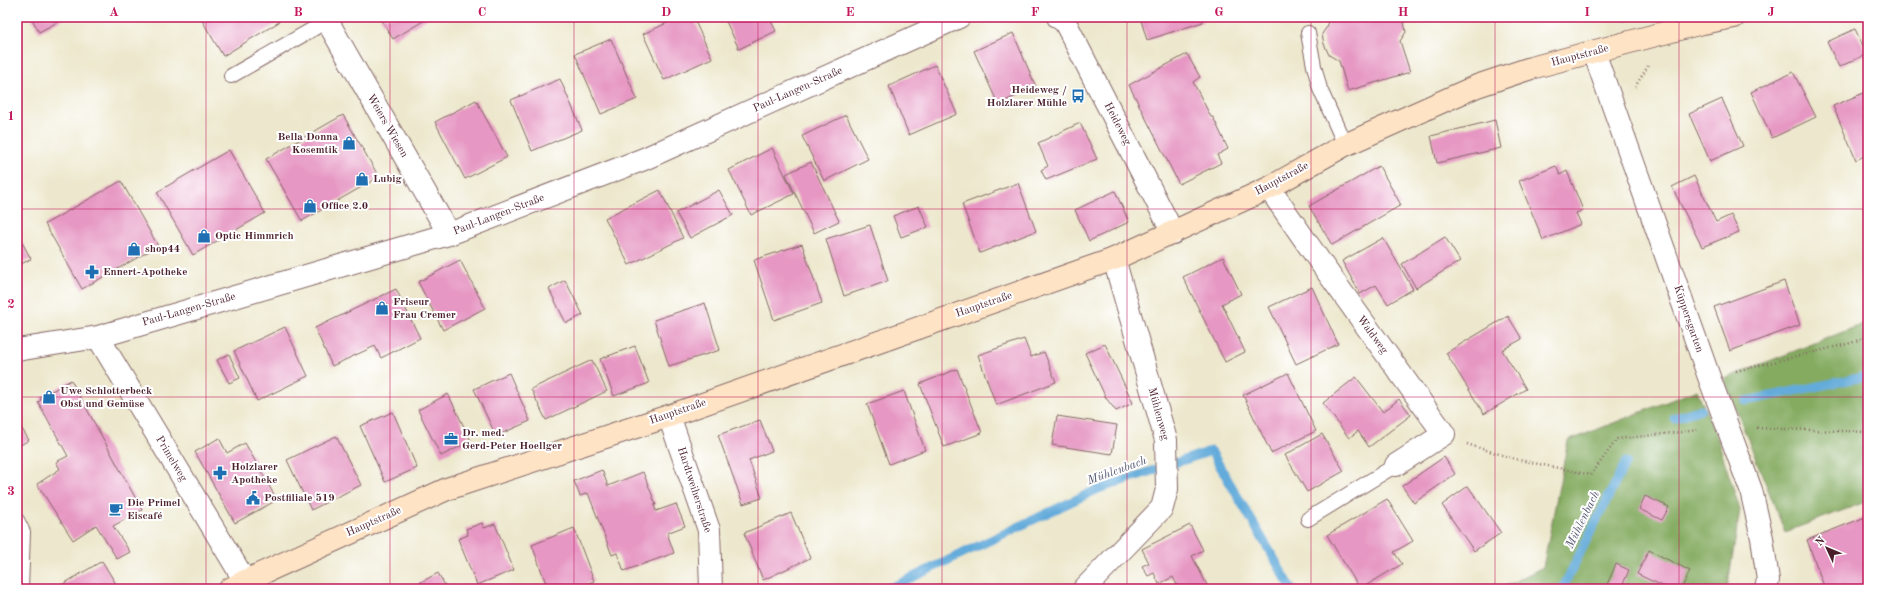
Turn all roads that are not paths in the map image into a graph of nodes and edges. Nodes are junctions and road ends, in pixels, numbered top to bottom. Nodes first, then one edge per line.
1 (959, 17) edge
2 (1058, 17) edge
3 (1734, 17) edge
4 (326, 19) edge
5 (1308, 33) dead end
6 (1594, 52) junction
7 (231, 76) dead end
8 (1345, 145) junction
9 (1269, 188) junction
10 (1173, 233) junction
11 (448, 234) junction
12 (1114, 259) junction
13 (98, 337) junction
14 (17, 350) edge
15 (669, 416) junction
16 (1396, 465) joint
17 (1308, 519) dead end
18 (17, 520) edge
19 (242, 586) edge
20 (21, 589) edge
21 (711, 589) edge
22 (1084, 589) edge
23 (1766, 589) edge

1 - 11 street, Paul-Langen-Straße
2 - 10 street, Heideweg
3 - 6 main road, Hauptstraße
4 - 7 lane
4 - 11 street, Weiers Wiesen
5 - 8 lane
6 - 8 main road, Hauptstraße
6 - 23 street, Küppersgarten
8 - 9 main road, Hauptstraße
9 - 10 main road, Hauptstraße
9 - 16 street, Waldweg
10 - 12 main road, Hauptstraße
11 - 13 street, Paul-Langen-Straße
12 - 15 main road, Hauptstraße
12 - 22 street, Mühlenweg
13 - 14 street, Paul-Langen-Straße
13 - 19 street, Primelweg
15 - 19 main road, Hauptstraße
15 - 21 street, Hardtweiherstraße
16 - 17 lane
18 - 20 lane

